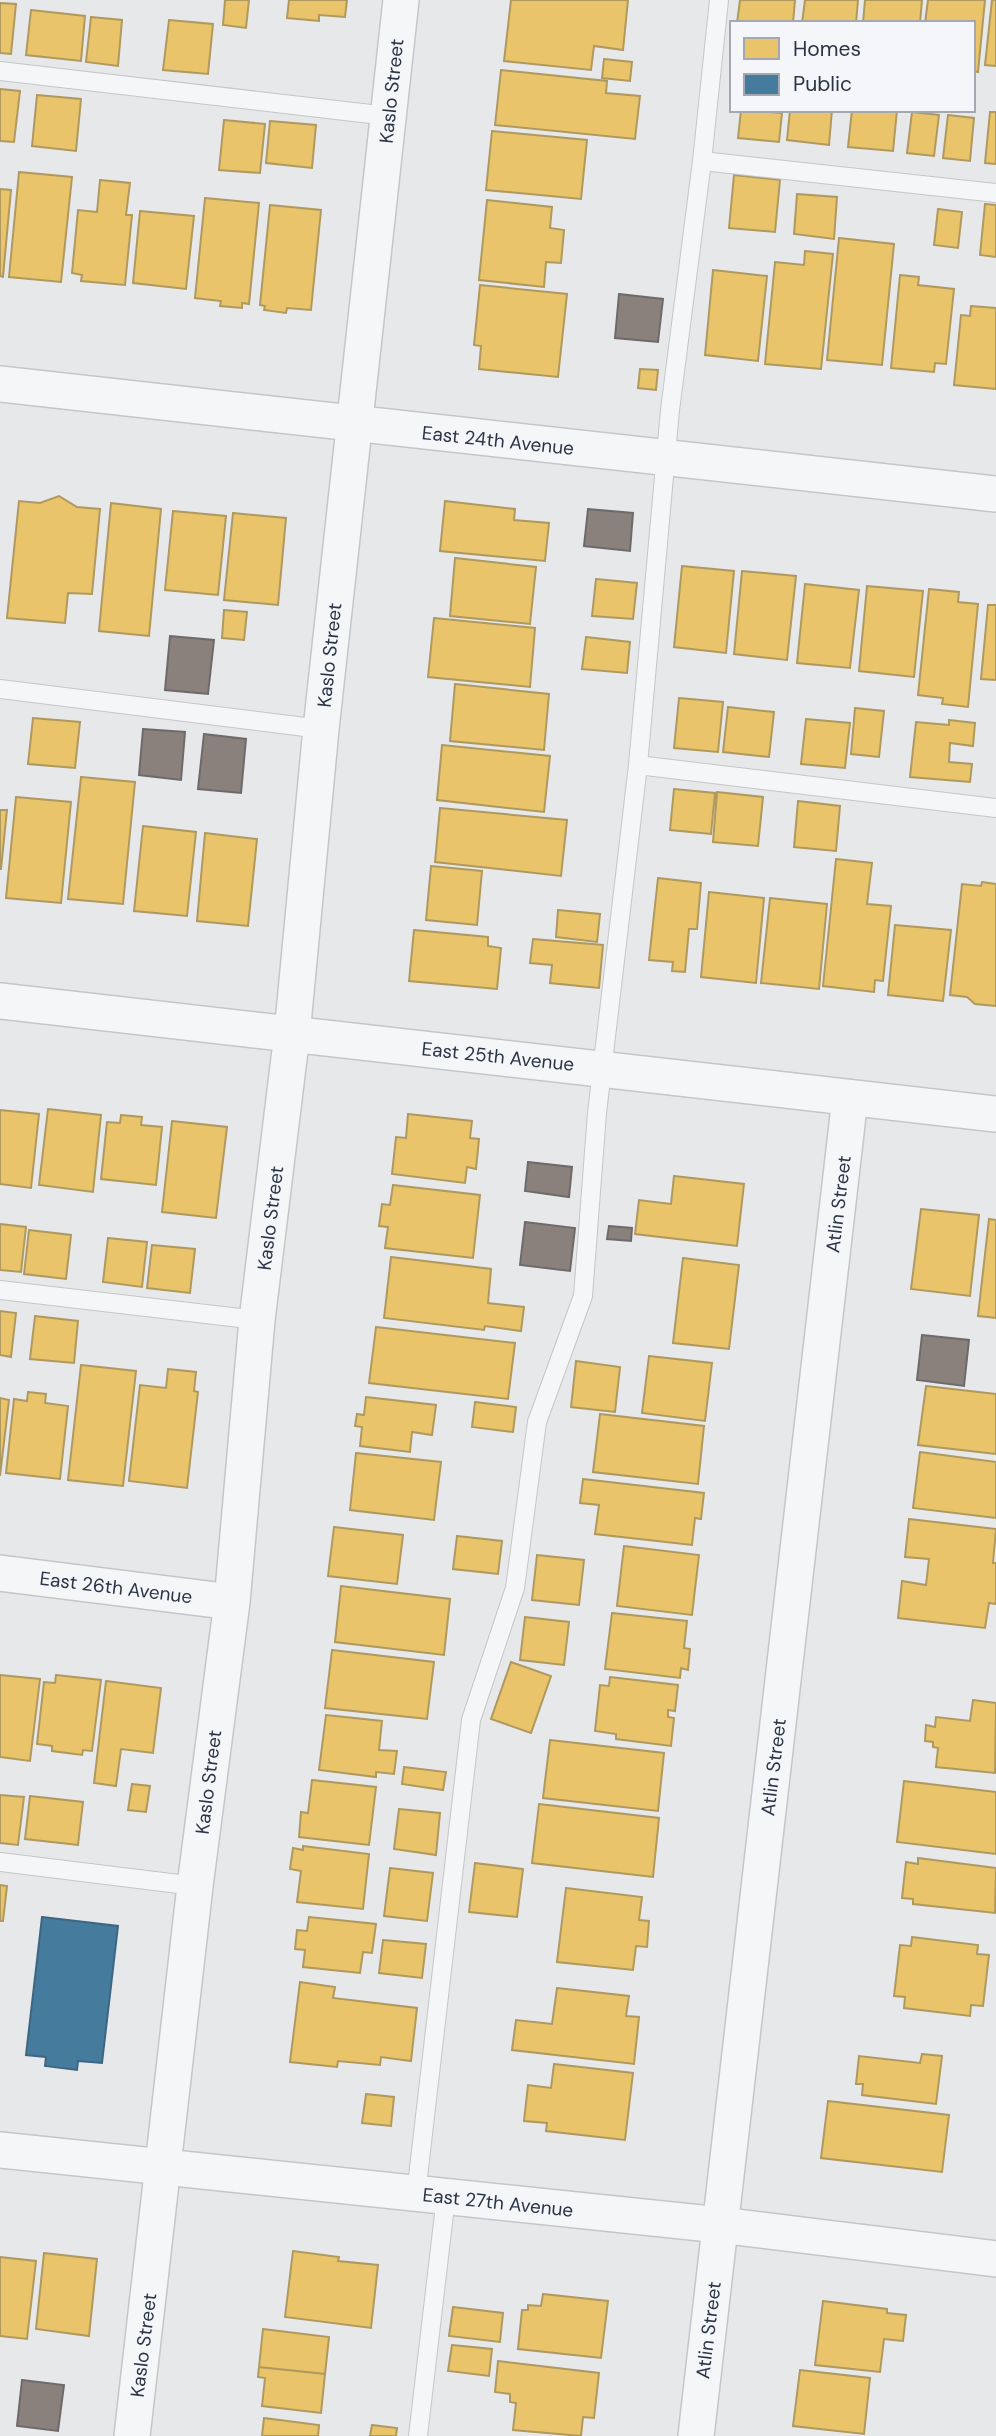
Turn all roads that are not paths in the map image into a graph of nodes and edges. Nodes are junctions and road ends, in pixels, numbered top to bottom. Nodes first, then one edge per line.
1 (401, 0) edge
2 (719, 0) edge
3 (0, 71) edge
4 (388, 116) junction
5 (702, 161) junction
6 (996, 193) edge
7 (0, 384) edge
8 (355, 425) junction
9 (665, 456) junction
10 (996, 494) edge
11 (0, 689) edge
12 (321, 729) junction
13 (638, 765) junction
14 (996, 808) edge
15 (0, 1001) edge
16 (292, 1034) junction
17 (603, 1067) junction
18 (850, 1098) junction
19 (996, 1114) edge
20 (0, 1290) edge
21 (257, 1320) junction
22 (0, 1573) edge
23 (232, 1602) junction
24 (0, 1862) edge
25 (195, 1886) junction
26 (0, 2150) edge
27 (163, 2168) junction
28 (431, 2196) junction
29 (720, 2225) junction
30 (996, 2259) edge
31 (132, 2436) edge
32 (418, 2436) edge
33 (696, 2436) edge

1 - 4 street, Kaslo Street
2 - 5 lane
3 - 4 lane
4 - 8 street, Kaslo Street
5 - 6 lane
5 - 9 lane
7 - 8 street, East 24th Avenue
8 - 9 street, East 24th Avenue
8 - 12 street, Kaslo Street
9 - 10 street, East 24th Avenue
9 - 13 lane
11 - 12 lane
12 - 16 street, Kaslo Street
13 - 14 lane
13 - 17 lane
15 - 16 street, East 25th Avenue
16 - 17 street, East 25th Avenue
16 - 21 street, Kaslo Street
17 - 18 street, East 25th Avenue
17 - 28 lane
18 - 19 street, East 25th Avenue
18 - 29 street, Atlin Street
20 - 21 lane
21 - 23 street, Kaslo Street
22 - 23 street, East 26th Avenue
23 - 25 street, Kaslo Street
24 - 25 lane
25 - 27 street, Kaslo Street
26 - 27 street, East 27th Avenue
27 - 28 street, East 27th Avenue
27 - 31 street, Kaslo Street
28 - 29 street, East 27th Avenue
28 - 32 lane
29 - 30 street, East 27th Avenue
29 - 33 street, Atlin Street

